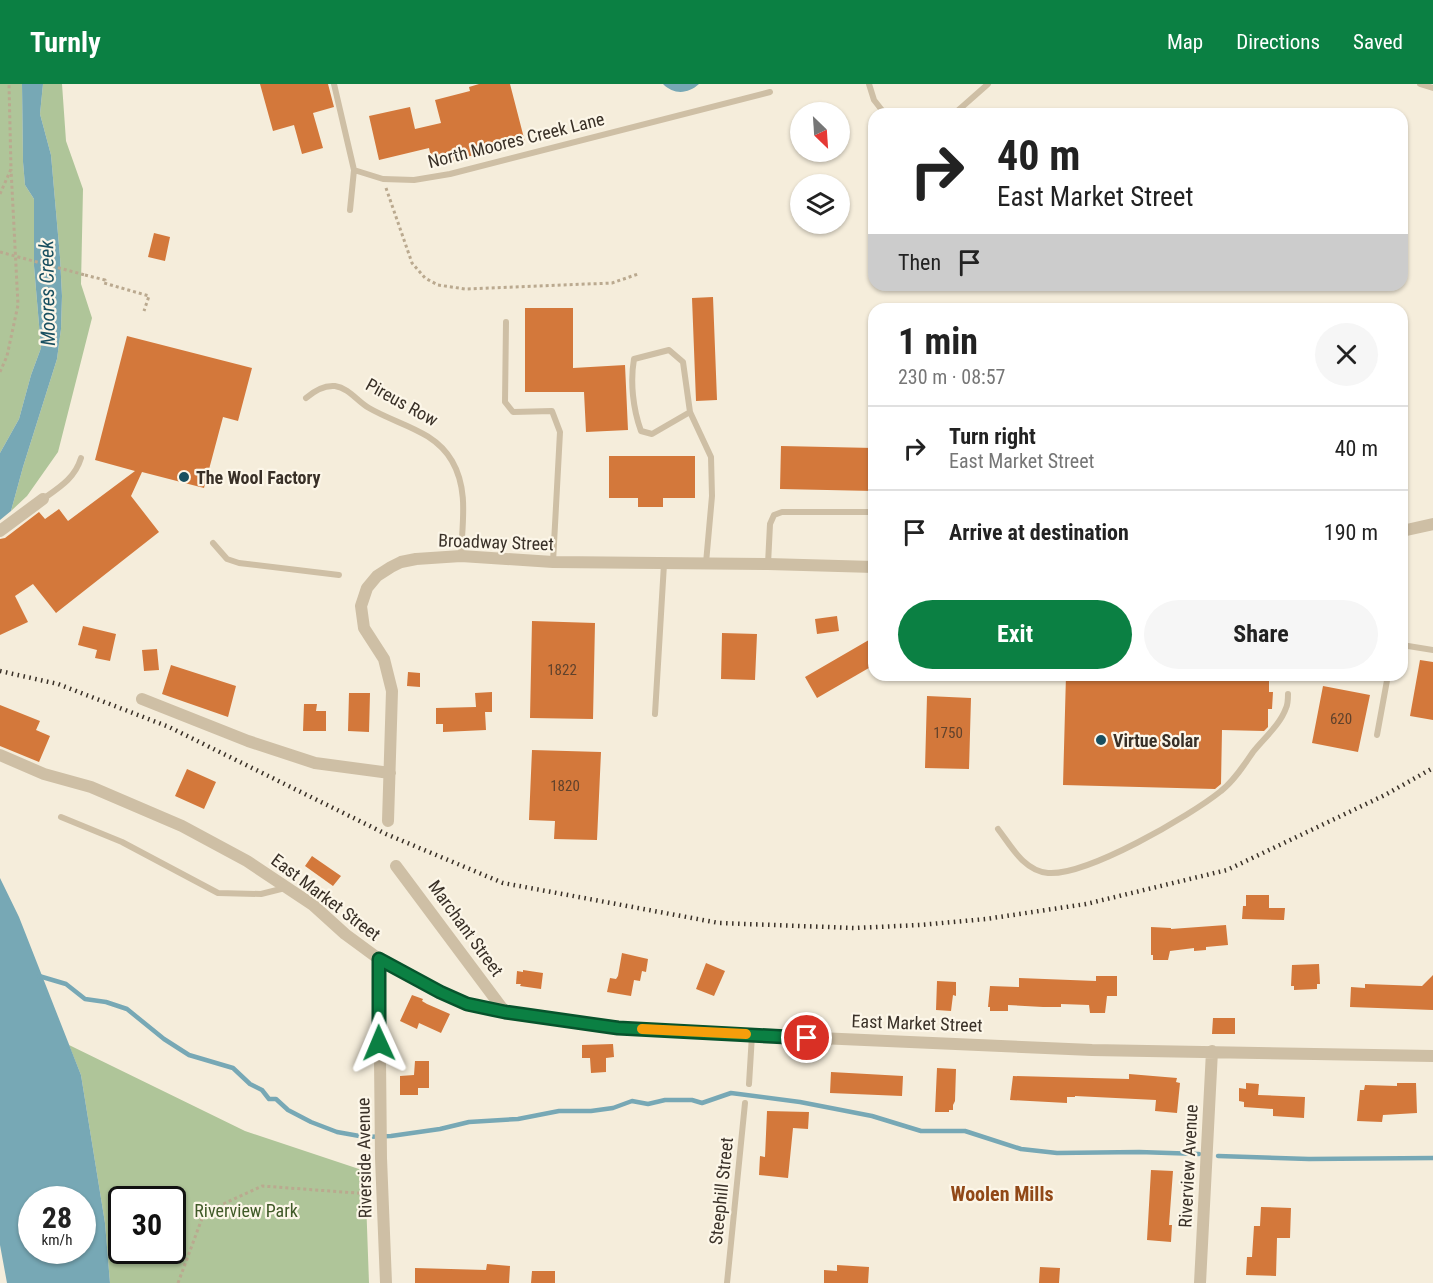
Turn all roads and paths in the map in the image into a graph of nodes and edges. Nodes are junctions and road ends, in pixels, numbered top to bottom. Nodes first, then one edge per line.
1 (9, 84) edge
2 (334, 84) edge
3 (869, 84) edge
4 (988, 84) edge
5 (1420, 84) edge
6 (1433, 88) edge
7 (770, 92) dead end
8 (880, 108) edge
9 (961, 108) edge
10 (11, 168) junction
11 (354, 170) junction
12 (383, 179) junction
13 (0, 194) edge
14 (350, 210) dead end
15 (0, 252) edge
16 (638, 274) dead end
17 (144, 311) dead end
18 (506, 322) dead end
19 (0, 372) edge
20 (306, 398) dead end
21 (690, 412) junction
22 (81, 458) dead end
23 (43, 499) joint
24 (868, 512) edge
25 (1433, 524) edge
26 (1408, 530) edge
27 (0, 531) edge
28 (213, 543) dead end
29 (461, 556) junction
30 (553, 562) junction
31 (664, 564) junction
32 (706, 564) junction
33 (768, 564) junction
34 (868, 567) edge
35 (339, 575) dead end
36 (1408, 646) edge
37 (1433, 650) edge
38 (1387, 681) edge
39 (1288, 694) dead end
40 (142, 699) dead end
41 (654, 714) dead end
42 (1377, 735) dead end
43 (0, 755) edge
44 (390, 773) junction
45 (61, 817) dead end
46 (388, 821) dead end
47 (998, 829) dead end
48 (396, 866) dead end
49 (286, 887) junction
50 (379, 959) junction
51 (505, 1012) junction
52 (753, 1035) junction
53 (1212, 1051) junction
54 (1433, 1056) edge
55 (749, 1084) dead end
56 (745, 1103) dead end
57 (374, 1194) dead end
58 (177, 1283) edge
59 (386, 1283) edge
60 (727, 1283) edge
61 (1200, 1283) edge

1 - 10 path
2 - 11 lane
3 - 8 lane
4 - 9 lane
5 - 6 lane
7 - 12 lane, North Moores Creek Lane
10 - 13 path
10 - 19 path
11 - 12 lane, North Moores Creek Lane
11 - 14 lane
12 - 16 path
15 - 17 path, bridge
18 - 30 lane
20 - 29 lane, Pireus Row
21 - 21 lane
21 - 32 lane
22 - 23 lane
23 - 27 street
24 - 33 lane
25 - 26 street
28 - 35 lane
29 - 30 street, Broadway Street
29 - 44 street, Broadway Street
30 - 31 street, Broadway Street
31 - 32 street, Broadway Street
31 - 41 lane
32 - 33 street, Broadway Street
33 - 34 street, Broadway Street
36 - 37 lane
38 - 42 lane
39 - 47 lane
40 - 44 street
43 - 49 street, East Market Street
44 - 46 street, Broadway Street
45 - 49 lane
48 - 51 street, Marchant Street
49 - 50 street, East Market Street
50 - 51 street, East Market Street
50 - 59 street, Riverside Avenue
51 - 52 street, East Market Street
52 - 53 street, East Market Street
52 - 55 lane
53 - 54 street, East Market Street
53 - 61 street, Riverview Avenue
56 - 60 lane, Steephill Street
57 - 58 path

